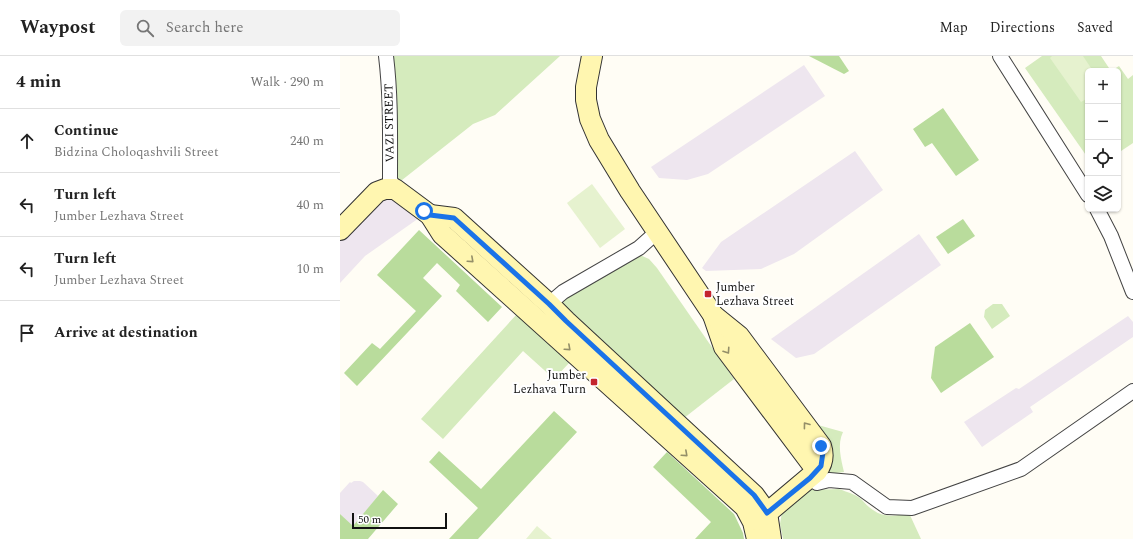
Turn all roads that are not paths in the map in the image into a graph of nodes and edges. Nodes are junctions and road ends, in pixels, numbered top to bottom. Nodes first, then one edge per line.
1 (386, 56) edge
2 (592, 56) edge
3 (1000, 56) edge
4 (396, 188) junction
5 (1085, 190) edge
6 (1099, 212) edge
7 (340, 230) edge
8 (657, 232) junction
9 (1133, 292) edge
10 (551, 315) junction
11 (1133, 391) edge
12 (813, 475) junction
13 (759, 525) edge
14 (771, 539) edge

1 - 4 street, VAZI STREET
2 - 8 street
3 - 5 street
4 - 7 street
4 - 10 street
6 - 9 street
8 - 10 street
8 - 12 street
10 - 13 street
11 - 12 street
12 - 13 street
13 - 14 street

